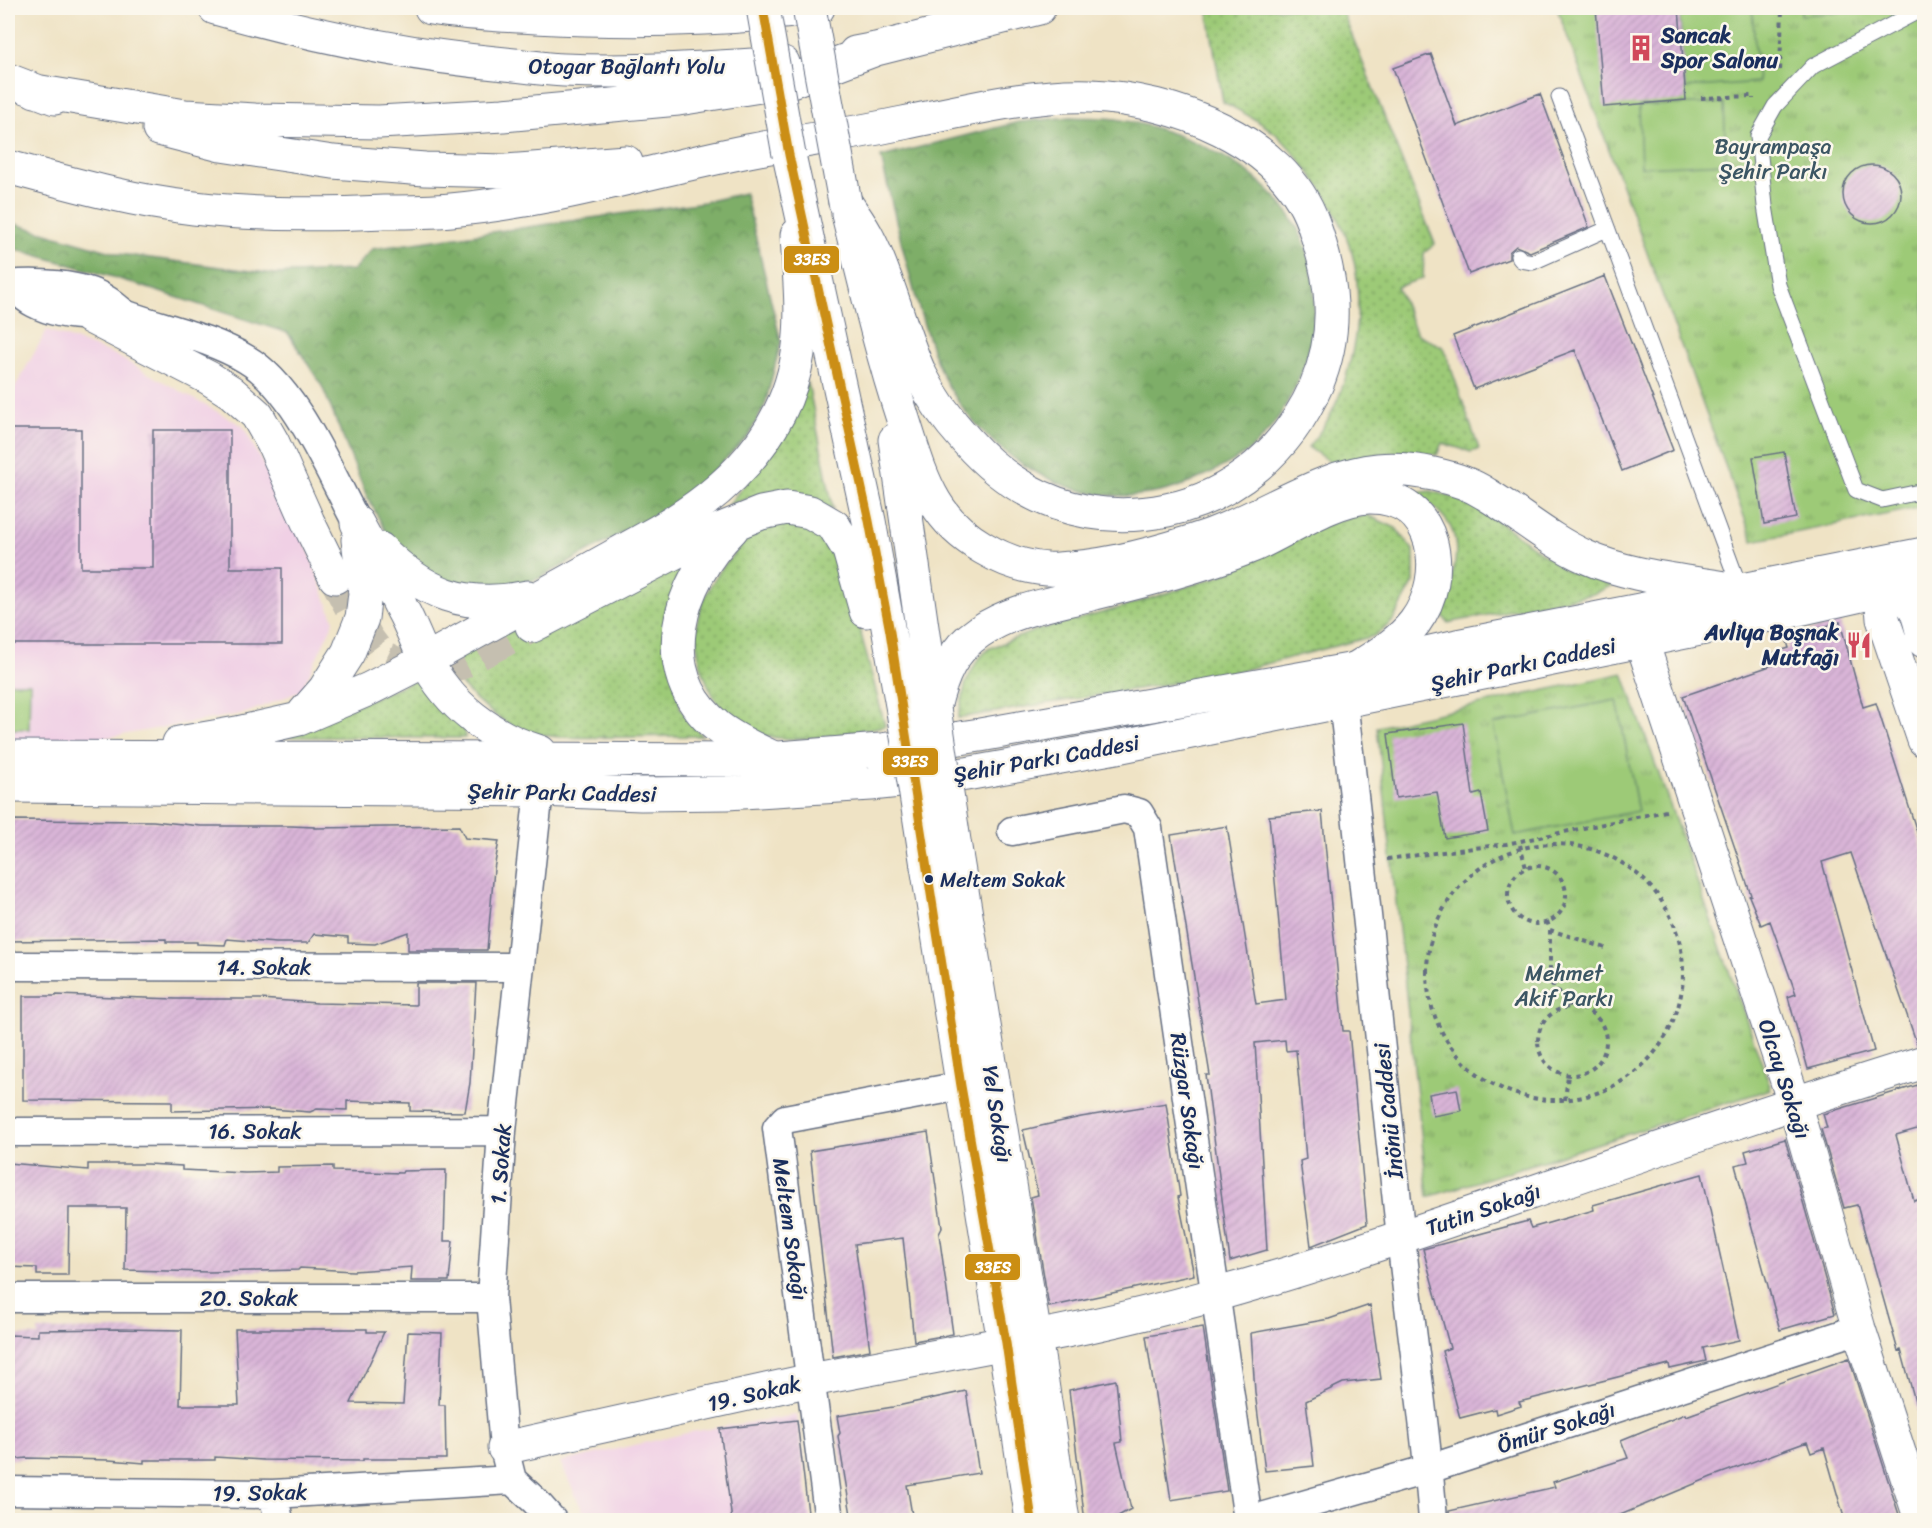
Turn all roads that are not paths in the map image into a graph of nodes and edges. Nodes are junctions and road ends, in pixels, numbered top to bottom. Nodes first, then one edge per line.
1 (215, 8) edge
2 (431, 8) edge
3 (763, 8) edge
4 (808, 8) edge
5 (818, 8) edge
6 (1039, 8) edge
7 (1924, 8) edge
8 (522, 12) edge
9 (876, 49) junction
10 (21, 85) edge
11 (1559, 97) dead end
12 (747, 151) junction
13 (789, 155) junction
14 (8, 167) edge
15 (845, 202) junction
16 (1607, 229) junction
17 (1518, 256) dead end
18 (8, 286) edge
19 (124, 313) junction
20 (90, 316) junction
21 (884, 361) junction
22 (1924, 491) edge
23 (742, 519) junction
24 (357, 524) junction
25 (1924, 554) edge
26 (1889, 574) junction
27 (335, 577) tunnel mouth
28 (1924, 581) edge
29 (1741, 591) junction
30 (545, 593) junction
31 (532, 626) tunnel mouth
32 (1641, 639) junction
33 (1924, 641) edge
34 (426, 660) junction
35 (1355, 669) junction
36 (1343, 702) junction
37 (919, 709) junction
38 (299, 719) junction
39 (1924, 740) edge
40 (8, 757) edge
41 (86, 758) junction
42 (585, 759) junction
43 (778, 760) junction
44 (8, 786) edge
45 (539, 790) junction
46 (1012, 831) dead end
47 (941, 860) junction
48 (8, 966) edge
49 (520, 968) junction
50 (1924, 1062) edge
51 (961, 1086) junction
52 (1794, 1102) junction
53 (502, 1131) junction
54 (8, 1132) edge
55 (1401, 1237) junction
56 (1215, 1295) junction
57 (8, 1298) edge
58 (491, 1298) junction
59 (1859, 1329) junction
60 (1021, 1340) junction
61 (811, 1380) junction
62 (504, 1448) junction
63 (1429, 1469) junction
64 (512, 1480) junction
65 (8, 1491) edge
66 (276, 1507) edge
67 (552, 1521) edge
68 (829, 1521) edge
69 (1032, 1521) edge
70 (1063, 1521) edge
71 (1250, 1521) edge
72 (1433, 1521) edge
73 (1922, 1521) edge

1 - 9 main road, Otogar Bağlantı Yolu
2 - 8 main road, Otogar Bağlantı Yolu
3 - 13 main road, bridge
4 - 15 main road, bridge
5 - 8 main road, Otogar Bağlantı Yolu
6 - 9 main road, Otogar Bağlantı Yolu
7 - 22 lane
9 - 10 main road
10 - 12 main road
11 - 16 lane
12 - 14 main road
12 - 15 main road
13 - 30 main road
13 - 37 main road
15 - 21 main road
16 - 17 lane
16 - 29 lane
18 - 19 street
18 - 20 street
19 - 20 street
19 - 24 street
20 - 27 main road
21 - 29 main road
21 - 37 main road
23 - 31 main road
23 - 37 main road
23 - 43 main road
24 - 30 main road
24 - 34 main road
24 - 38 main road
25 - 26 main road, Şehir Parkı Caddesi
26 - 28 main road, Şehir Parkı Caddesi
26 - 29 main road, Şehir Parkı Caddesi
26 - 32 main road, Şehir Parkı Caddesi
26 - 33 main road
26 - 39 main road
29 - 35 main road, Şehir Parkı Caddesi
30 - 34 main road
32 - 36 main road, Şehir Parkı Caddesi
32 - 52 main road, Olcay Sokağı
34 - 38 main road
34 - 42 main road
35 - 37 main road
35 - 43 main road, Şehir Parkı Caddesi
36 - 45 main road, Şehir Parkı Caddesi
36 - 55 street, İnönü Caddesi
37 - 47 main road, Yel Sokağı, bridge
38 - 41 main road
40 - 41 main road, Şehir Parkı Caddesi
41 - 42 main road, Şehir Parkı Caddesi
42 - 43 main road, Şehir Parkı Caddesi
44 - 45 main road, Şehir Parkı Caddesi
45 - 49 street, 1. Sokak
46 - 56 street, Rüzgar Sokağı
47 - 51 main road, Yel Sokağı
47 - 60 main road, Yel Sokağı
48 - 49 street, 14. Sokak
49 - 53 street, 1. Sokak
50 - 52 main road, Tutin Sokağı
51 - 60 main road, Yel Sokağı
51 - 61 street, Meltem Sokağı
52 - 55 main road, Tutin Sokağı
52 - 59 main road, Olcay Sokağı
53 - 54 street, 16. Sokak
53 - 58 street, 1. Sokak
55 - 56 main road, Tutin Sokağı
55 - 63 street, İnönü Caddesi
56 - 60 main road, Tutin Sokağı
56 - 71 street, Rüzgar Sokağı
57 - 58 street, 20. Sokak
58 - 62 street, 1. Sokak
59 - 63 street, Ömür Sokağı
59 - 73 main road, Olcay Sokağı
60 - 61 main road, 19. Sokak
60 - 69 main road, Yel Sokağı
60 - 70 main road, Yel Sokağı
61 - 62 main road, 19. Sokak
61 - 68 street, Meltem Sokağı
62 - 64 street, 1. Sokak
63 - 71 street, Ömür Sokağı
63 - 72 street, İnönü Caddesi
64 - 66 street, 19. Sokak
64 - 67 street
65 - 66 street, 19. Sokak

